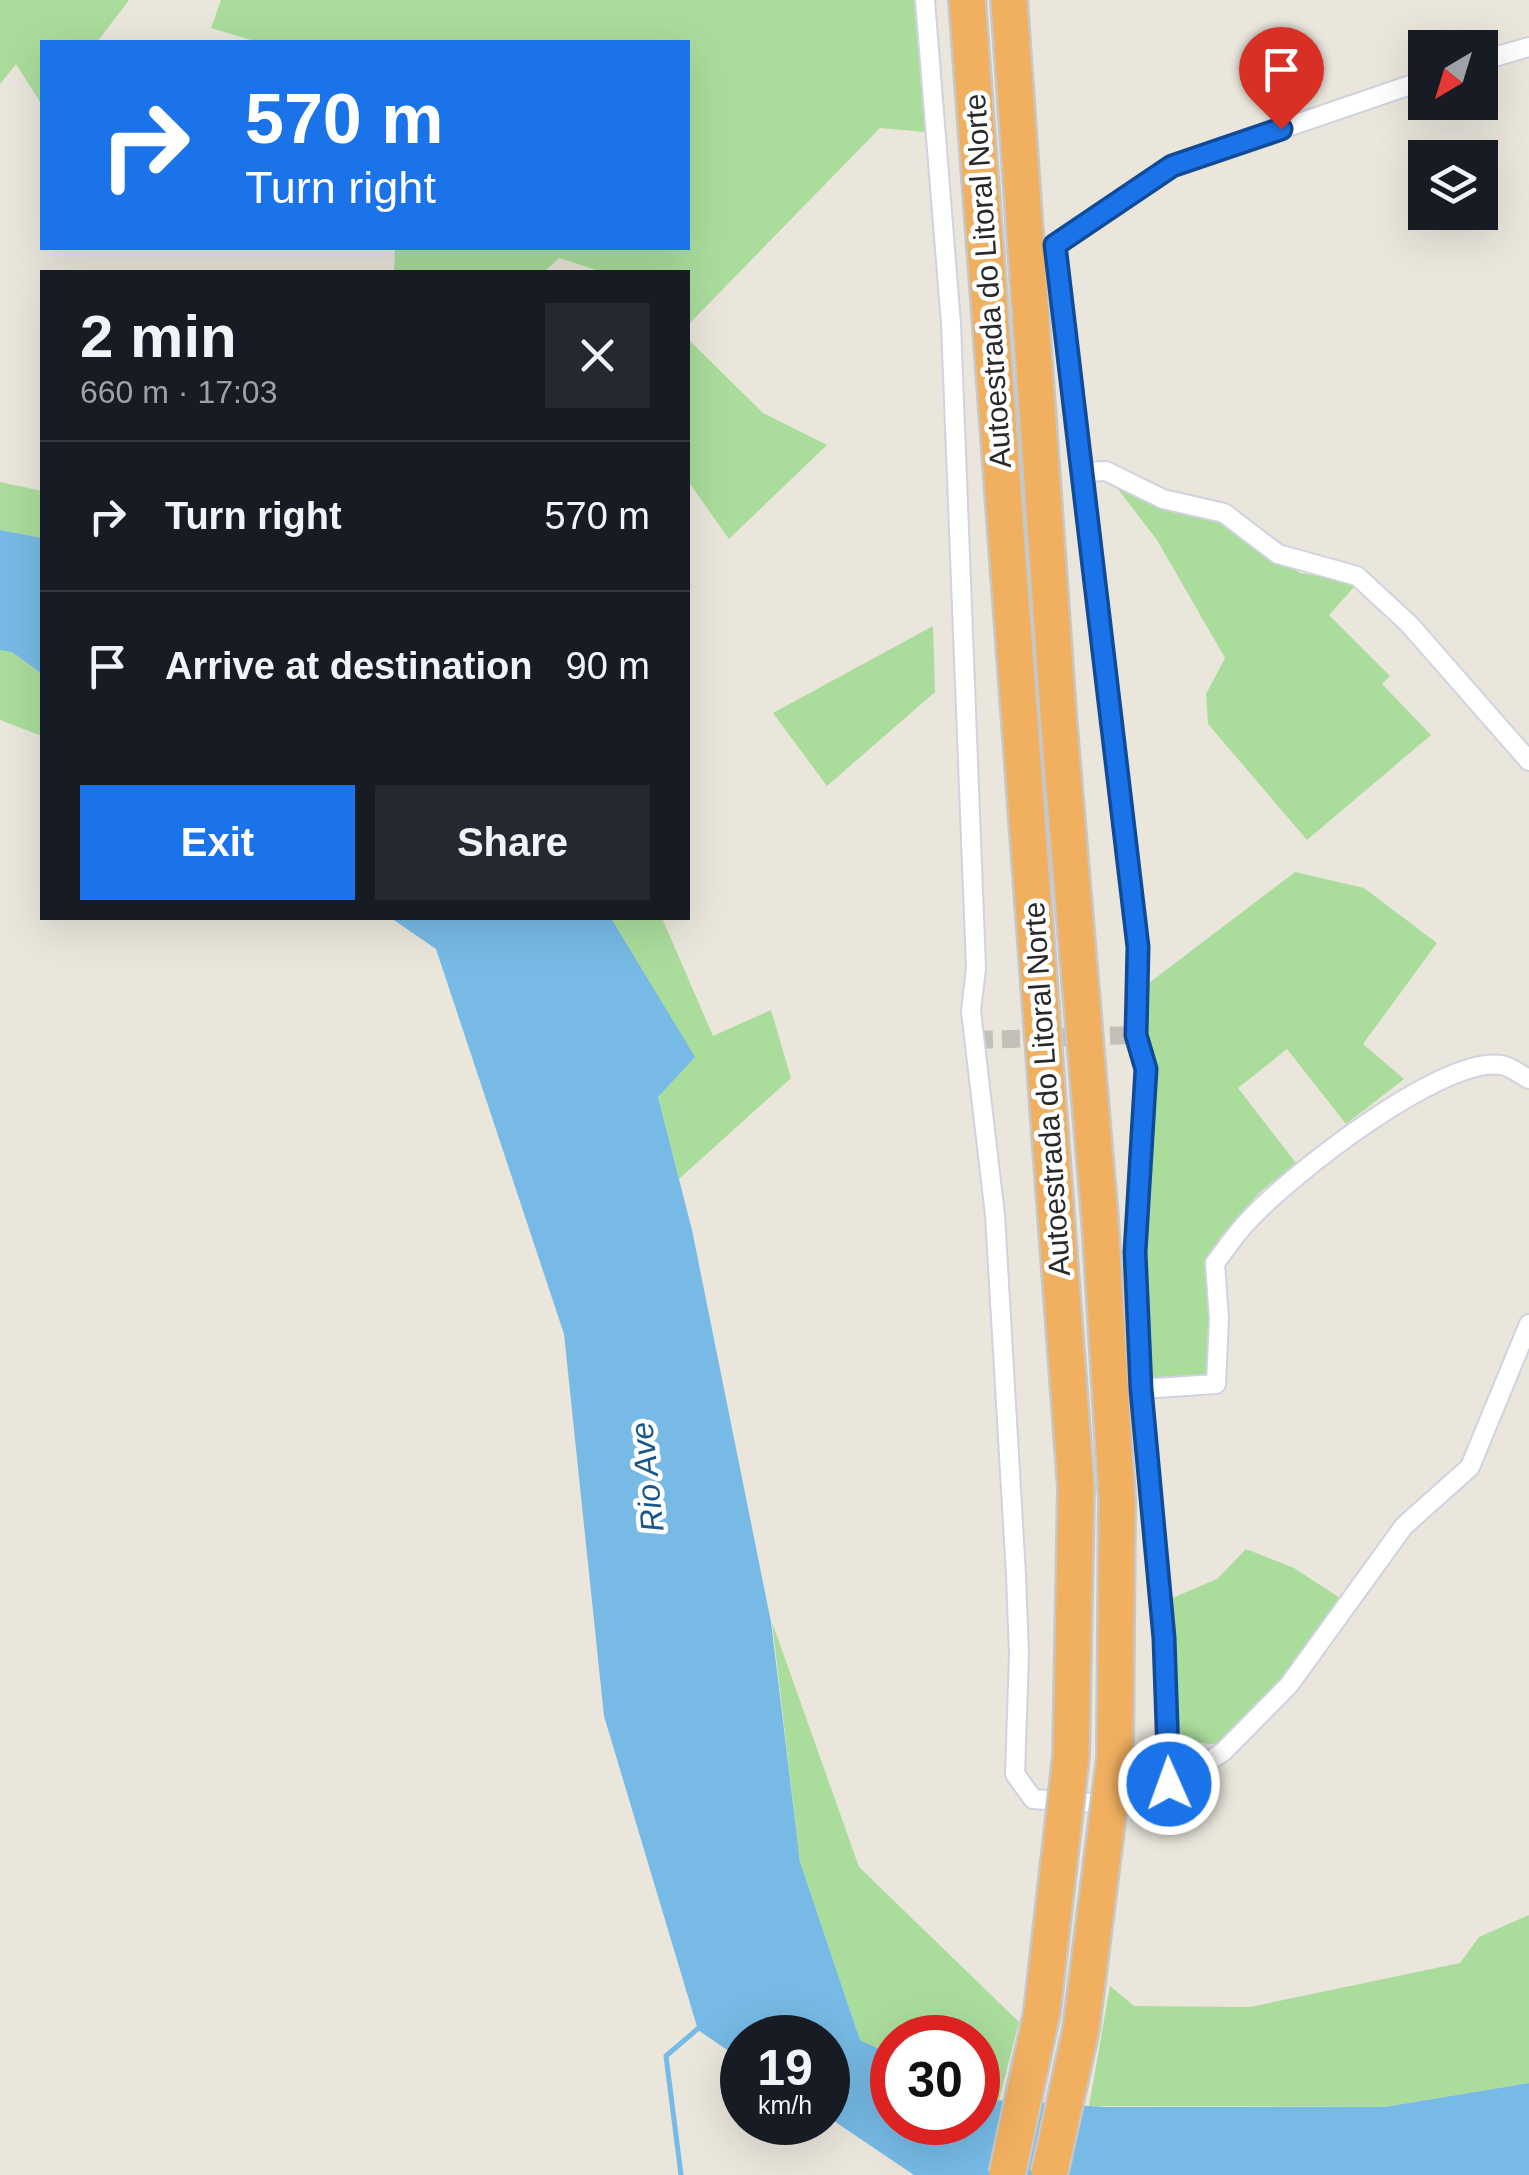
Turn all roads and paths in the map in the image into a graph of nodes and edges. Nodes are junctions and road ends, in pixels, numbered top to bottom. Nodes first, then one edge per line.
1 (924, 0) edge
2 (968, 0) edge
3 (1008, 0) edge
4 (1529, 47) edge
5 (1498, 56) edge
6 (1408, 86) edge
7 (1084, 472) junction
8 (1529, 761) edge
9 (1529, 1079) edge
10 (1529, 1324) edge
11 (1141, 1389) junction
12 (1169, 1784) junction
13 (1007, 2175) edge
14 (1049, 2175) edge

1 - 12 street
2 - 13 highway, Autoestrada do Litoral Norte, bridge
3 - 14 highway, Autoestrada do Litoral Norte, bridge
4 - 5 street
6 - 7 street
7 - 8 street
7 - 11 street
9 - 11 street
10 - 12 street
11 - 12 street

